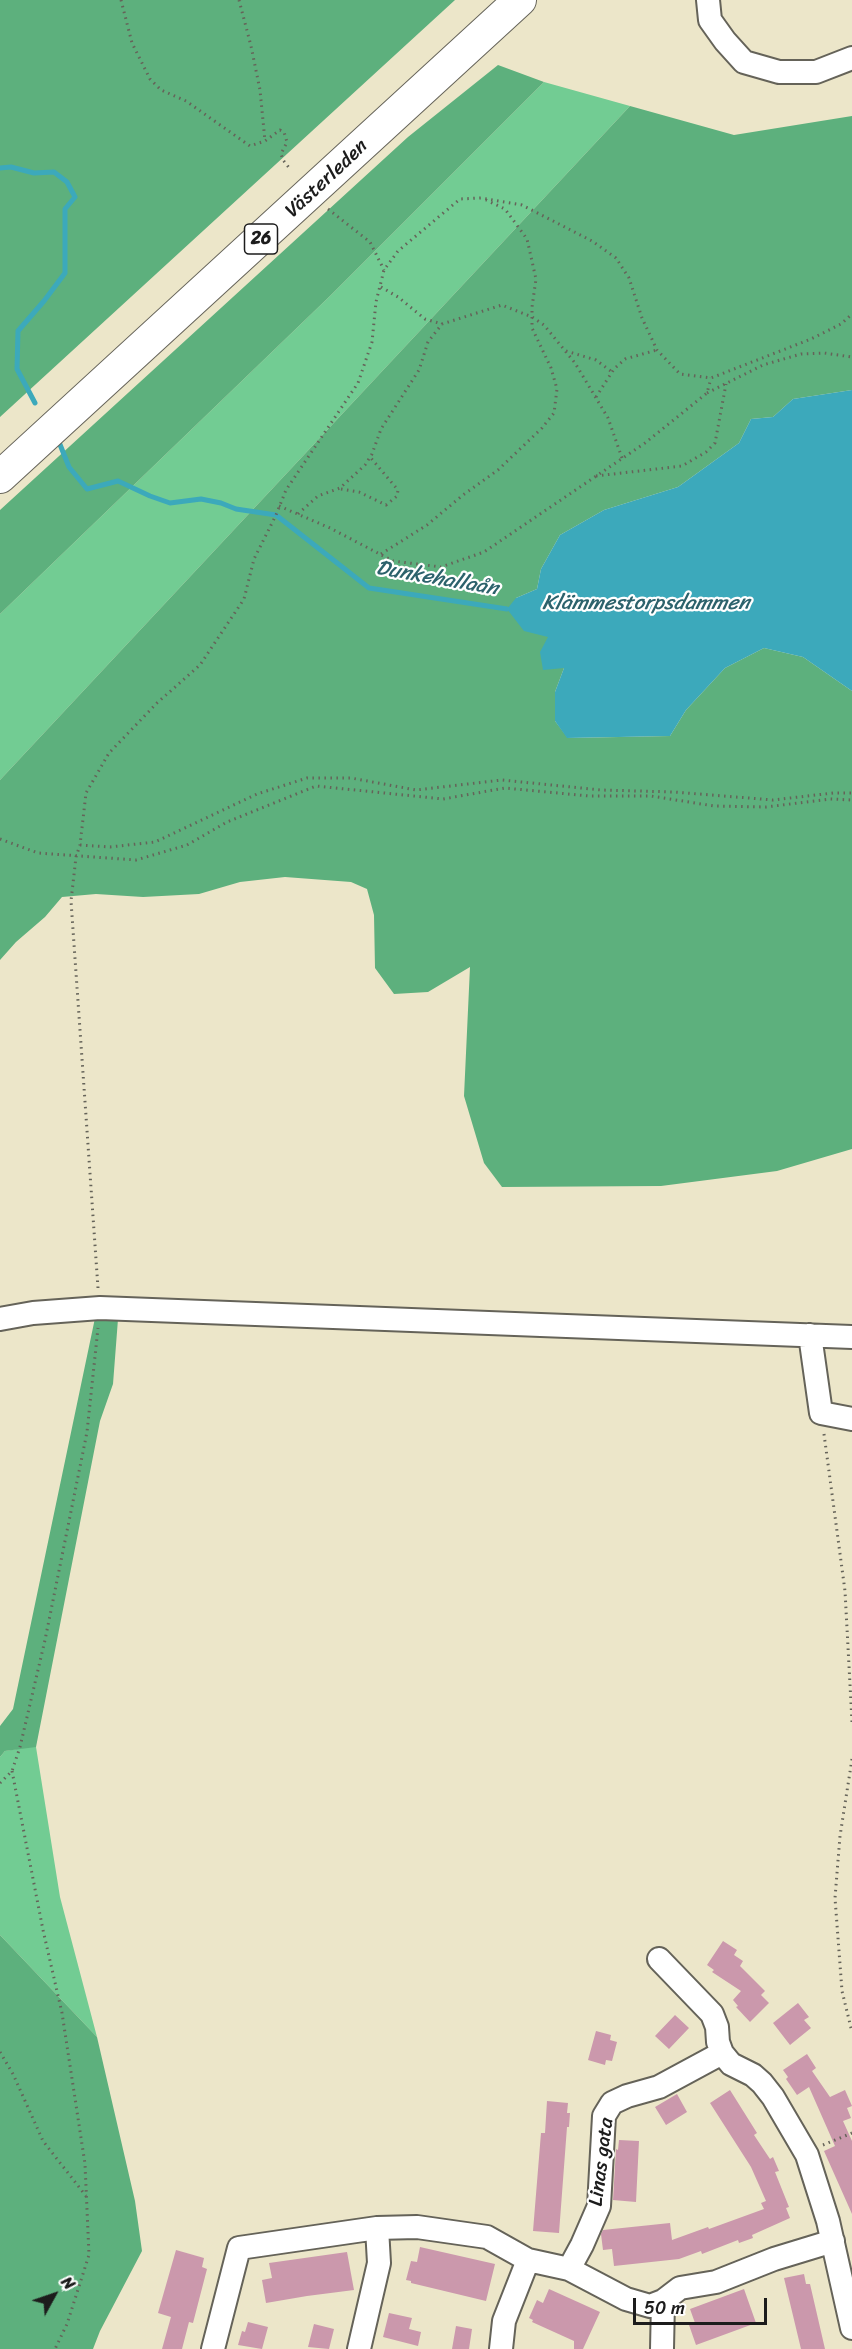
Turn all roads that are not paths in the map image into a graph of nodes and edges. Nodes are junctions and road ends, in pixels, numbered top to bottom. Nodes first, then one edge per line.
1 (500, 0) edge
2 (520, 0) edge
3 (708, 0) edge
4 (852, 58) edge
5 (0, 460) edge
6 (0, 477) edge
7 (0, 1318) edge
8 (810, 1335) junction
9 (852, 1337) edge
10 (852, 1419) edge
11 (659, 1959) dead end
12 (722, 2053) junction
13 (377, 2228) junction
14 (832, 2241) junction
15 (528, 2260) junction
16 (569, 2269) junction
17 (663, 2301) junction
18 (852, 2328) edge
19 (213, 2349) edge
20 (359, 2349) edge
21 (501, 2349) edge
22 (662, 2349) edge

1 - 5 highway, Västerleden / 26
2 - 6 highway, Västerleden / 26
3 - 4 street
7 - 8 street
8 - 9 street
8 - 10 street
11 - 12 street
12 - 14 street
12 - 16 street, Linas gata
13 - 15 street
13 - 19 street
13 - 20 street
14 - 17 street
14 - 18 street
15 - 16 street
15 - 21 street
16 - 17 street
17 - 22 street

